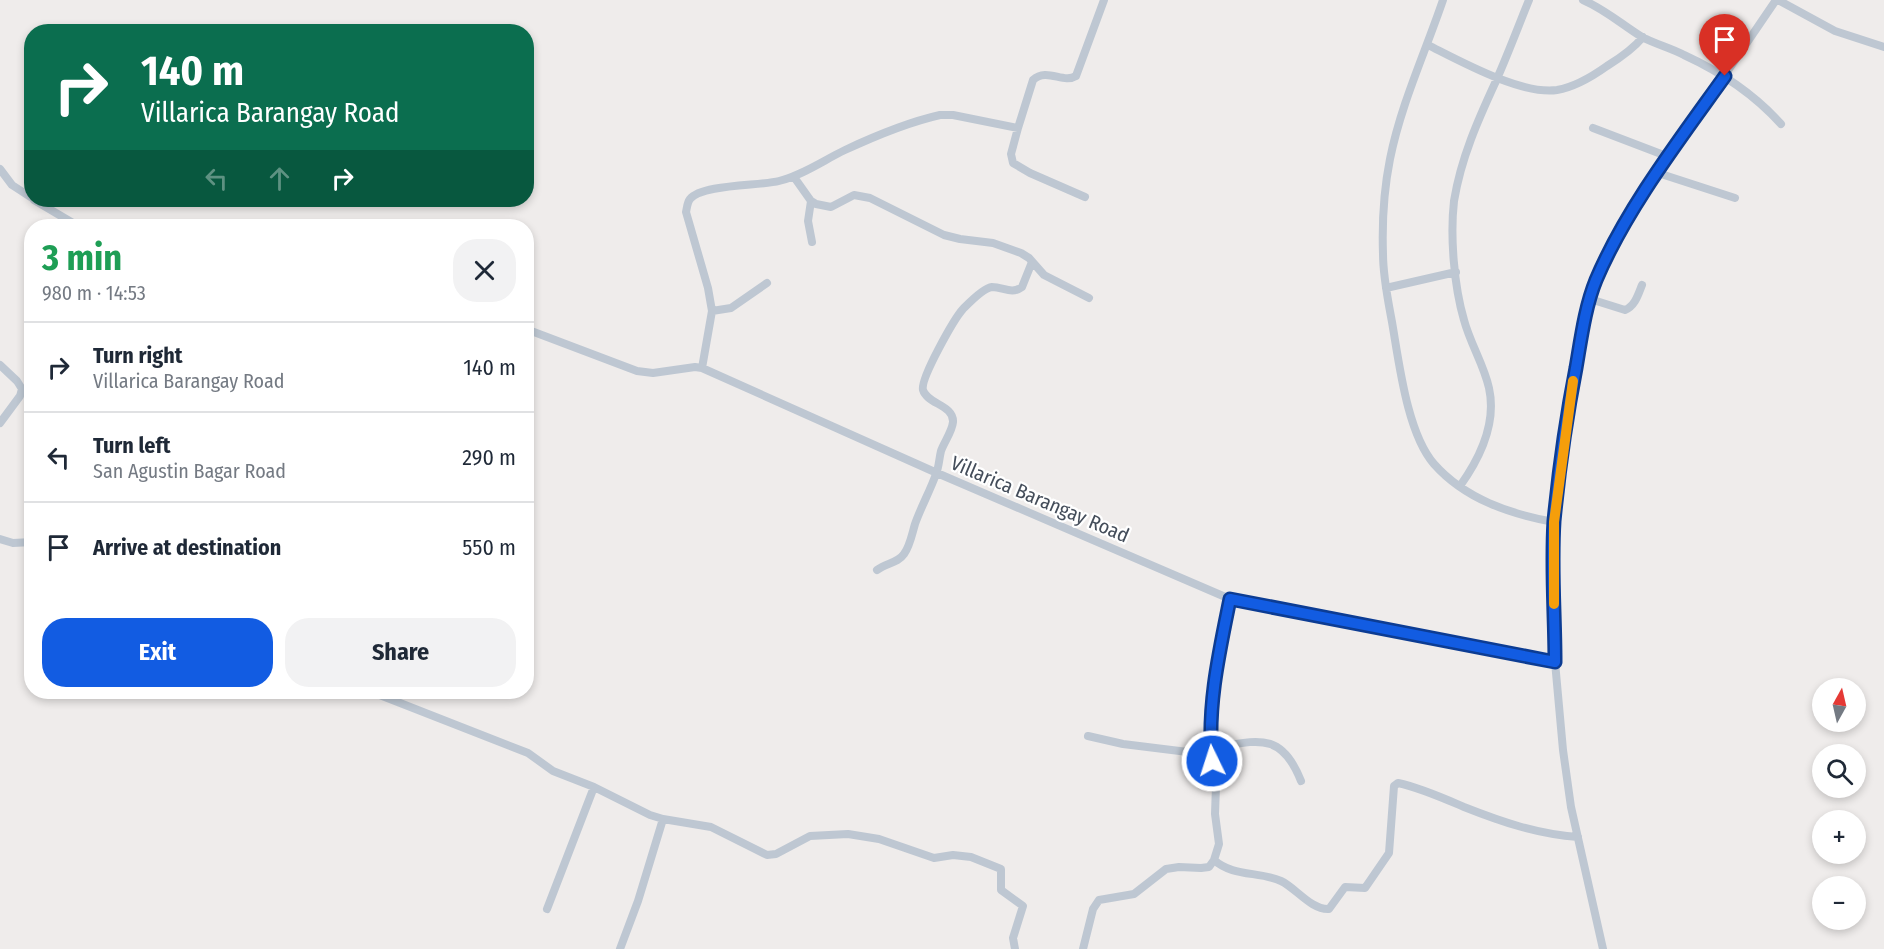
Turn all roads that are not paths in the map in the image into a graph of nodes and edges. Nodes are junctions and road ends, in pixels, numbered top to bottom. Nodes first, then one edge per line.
1 (1104, 0) edge
2 (1443, 0) edge
3 (1528, 0) edge
4 (1777, 0) edge
5 (1588, 1) edge
6 (1643, 37) junction
7 (1428, 45) junction
8 (1884, 47) edge
9 (1725, 76) junction
10 (1497, 78) junction
11 (1781, 124) dead end
12 (1018, 128) junction
13 (1593, 128) dead end
14 (1668, 158) junction
15 (0, 168) edge
16 (1658, 173) junction
17 (794, 177) junction
18 (24, 193) edge
19 (1085, 197) dead end
20 (1735, 198) dead end
21 (811, 201) junction
22 (46, 207) edge
23 (66, 219) edge
24 (812, 242) dead end
25 (1032, 261) junction
26 (1456, 272) junction
27 (767, 283) dead end
28 (1642, 285) dead end
29 (1386, 288) junction
30 (1089, 298) dead end
31 (1590, 299) junction
32 (712, 311) junction
33 (534, 332) edge
34 (0, 365) edge
35 (702, 368) junction
36 (0, 423) edge
37 (937, 473) junction
38 (1460, 486) junction
39 (1554, 522) junction
40 (0, 539) edge
41 (24, 542) edge
42 (877, 570) dead end
43 (1230, 599) junction
44 (1555, 662) junction
45 (390, 699) edge
46 (1088, 736) dead end
47 (1211, 752) junction
48 (1301, 781) dead end
49 (594, 787) junction
50 (663, 819) junction
51 (1578, 837) junction
52 (1214, 860) junction
53 (547, 909) dead end
54 (620, 949) edge
55 (1015, 949) edge
56 (1083, 949) edge
57 (1603, 949) edge

1 - 12 street
2 - 7 street
3 - 10 street
4 - 8 street
4 - 9 street
5 - 6 street
6 - 9 street
6 - 10 street
7 - 10 street
7 - 29 street
9 - 11 street
9 - 14 street
10 - 26 street
12 - 17 street
12 - 19 street
13 - 14 street
14 - 16 street
15 - 18 street
16 - 20 street
16 - 31 street
17 - 21 street
17 - 32 street
21 - 24 street
21 - 25 street
22 - 23 street
25 - 30 street
25 - 37 street
26 - 29 street
26 - 38 street
27 - 32 street
28 - 31 street
29 - 38 street
31 - 39 street
32 - 35 street
33 - 35 street, Villarica Barangay Road
34 - 36 street
35 - 37 street, Villarica Barangay Road
37 - 42 street
37 - 43 street, Villarica Barangay Road
38 - 39 street
39 - 44 street
40 - 41 street
43 - 44 street, Villarica Barangay Road
43 - 47 street
44 - 51 street
45 - 49 street
46 - 47 street
47 - 48 street
47 - 52 street
49 - 50 street
49 - 53 street
50 - 54 street
50 - 55 street
51 - 52 street
51 - 57 street
52 - 56 street

